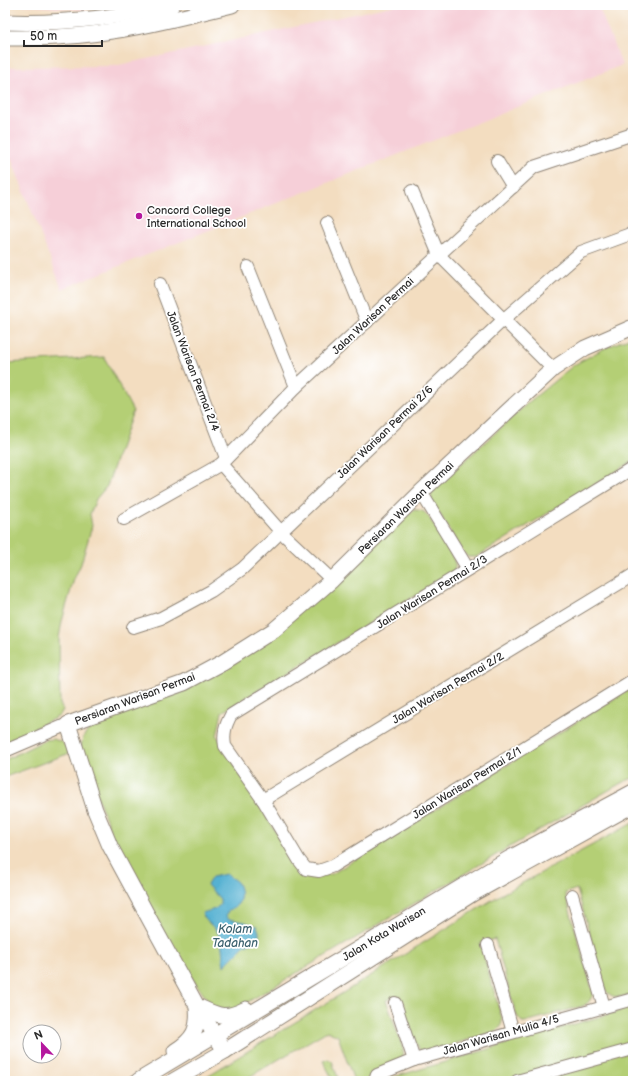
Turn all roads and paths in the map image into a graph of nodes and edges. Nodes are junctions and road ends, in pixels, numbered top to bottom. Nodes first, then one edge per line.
1 (172, 5) edge
2 (232, 5) edge
3 (5, 22) edge
4 (5, 38) edge
5 (633, 134) edge
6 (497, 160) dead end
7 (512, 188) junction
8 (412, 191) dead end
9 (327, 223) dead end
10 (633, 233) edge
11 (439, 255) junction
12 (248, 267) dead end
13 (160, 284) dead end
14 (503, 320) junction
15 (367, 322) junction
16 (633, 327) edge
17 (553, 369) junction
18 (296, 388) junction
19 (223, 461) junction
20 (633, 468) edge
21 (421, 492) junction
22 (124, 519) dead end
23 (281, 532) junction
24 (468, 569) junction
25 (633, 575) edge
26 (332, 580) junction
27 (133, 626) dead end
28 (633, 680) edge
29 (68, 724) junction
30 (5, 751) edge
31 (633, 792) edge
32 (263, 800) junction
33 (633, 805) edge
34 (572, 895) dead end
35 (488, 945) dead end
36 (292, 990) junction
37 (633, 999) edge
38 (395, 1003) dead end
39 (197, 1006) junction
40 (604, 1007) junction
41 (513, 1032) junction
42 (216, 1036) junction
43 (633, 1049) edge
44 (225, 1052) junction
45 (414, 1060) junction
46 (127, 1081) edge
47 (138, 1081) edge
48 (173, 1081) edge
49 (374, 1081) edge
50 (517, 1081) edge

1 - 3 street
2 - 4 street
5 - 7 street, Jalan Warisan Permai
6 - 7 street
7 - 11 street, Jalan Warisan Permai
8 - 11 street
9 - 15 street
10 - 14 street, Jalan Warisan Permai 2/6
11 - 14 street
11 - 15 street, Jalan Warisan Permai
12 - 18 street
13 - 19 street, Jalan Warisan Permai 2/4
14 - 17 street
14 - 23 street, Jalan Warisan Permai 2/6
15 - 18 street, Jalan Warisan Permai
16 - 17 street, Persiaran Warisan Permai
17 - 21 street, Persiaran Warisan Permai
18 - 19 street, Jalan Warisan Permai
19 - 22 street, Jalan Warisan Permai
19 - 23 street
20 - 24 street, Jalan Warisan Permai 2/3
21 - 24 street
21 - 26 street, Persiaran Warisan Permai
23 - 26 street
23 - 27 street, Jalan Warisan Permai 2/6
24 - 32 street, Jalan Warisan Permai 2/3
25 - 32 street, Jalan Warisan Permai 2/2
26 - 29 street, Persiaran Warisan Permai
28 - 32 street, Jalan Warisan Permai 2/1
29 - 30 street
29 - 39 street, Persiaran Warisan Permai
31 - 36 street, Jalan Kota Warisan
33 - 44 street, Jalan Kota Warisan
34 - 40 street
35 - 41 street
36 - 39 street
36 - 42 street, Jalan Kota Warisan
37 - 40 street, Jalan Warisan Mulia 4/5
38 - 45 street
39 - 42 street, Persiaran Warisan Permai
39 - 46 street
40 - 41 street, Jalan Warisan Mulia 4/5
41 - 45 street, Jalan Warisan Mulia 4/5
42 - 44 street, Persiaran Warisan Permai
42 - 47 street, Jalan Kota Warisan
43 - 50 street
44 - 48 street, Jalan Kota Warisan
45 - 49 street, Jalan Warisan Mulia 4/5

